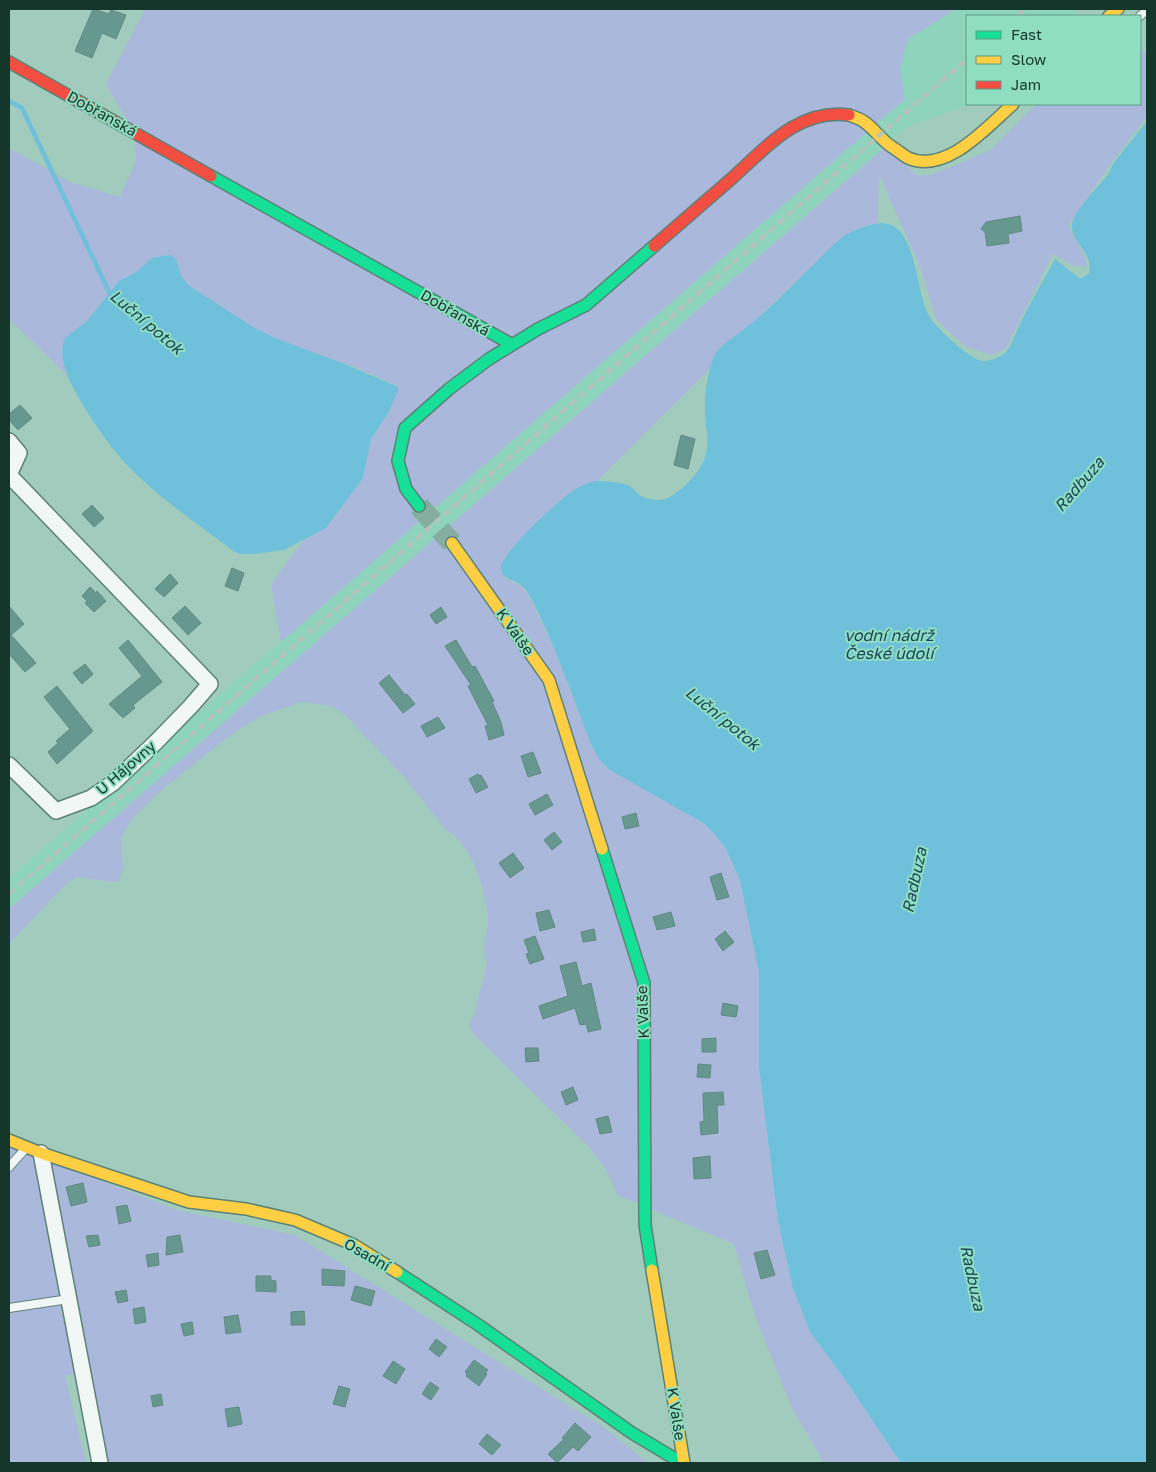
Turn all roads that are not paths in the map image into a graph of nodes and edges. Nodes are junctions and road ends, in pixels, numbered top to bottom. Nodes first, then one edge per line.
1 (9, 62) edge
2 (1012, 105) edge
3 (512, 344) junction
4 (9, 441) edge
5 (419, 506) tunnel mouth
6 (452, 543) tunnel mouth
7 (9, 766) edge
8 (9, 1140) edge
9 (34, 1150) junction
10 (9, 1167) edge
11 (69, 1300) junction
12 (9, 1308) edge
13 (100, 1463) edge
14 (683, 1463) edge

1 - 3 street, Dobřanská
2 - 3 street
3 - 5 street
4 - 7 street, U Hájovny
6 - 14 street, K Valše
8 - 9 street, Osadní
9 - 10 lane
9 - 11 street
9 - 14 street, Osadní
11 - 12 lane
11 - 13 street

